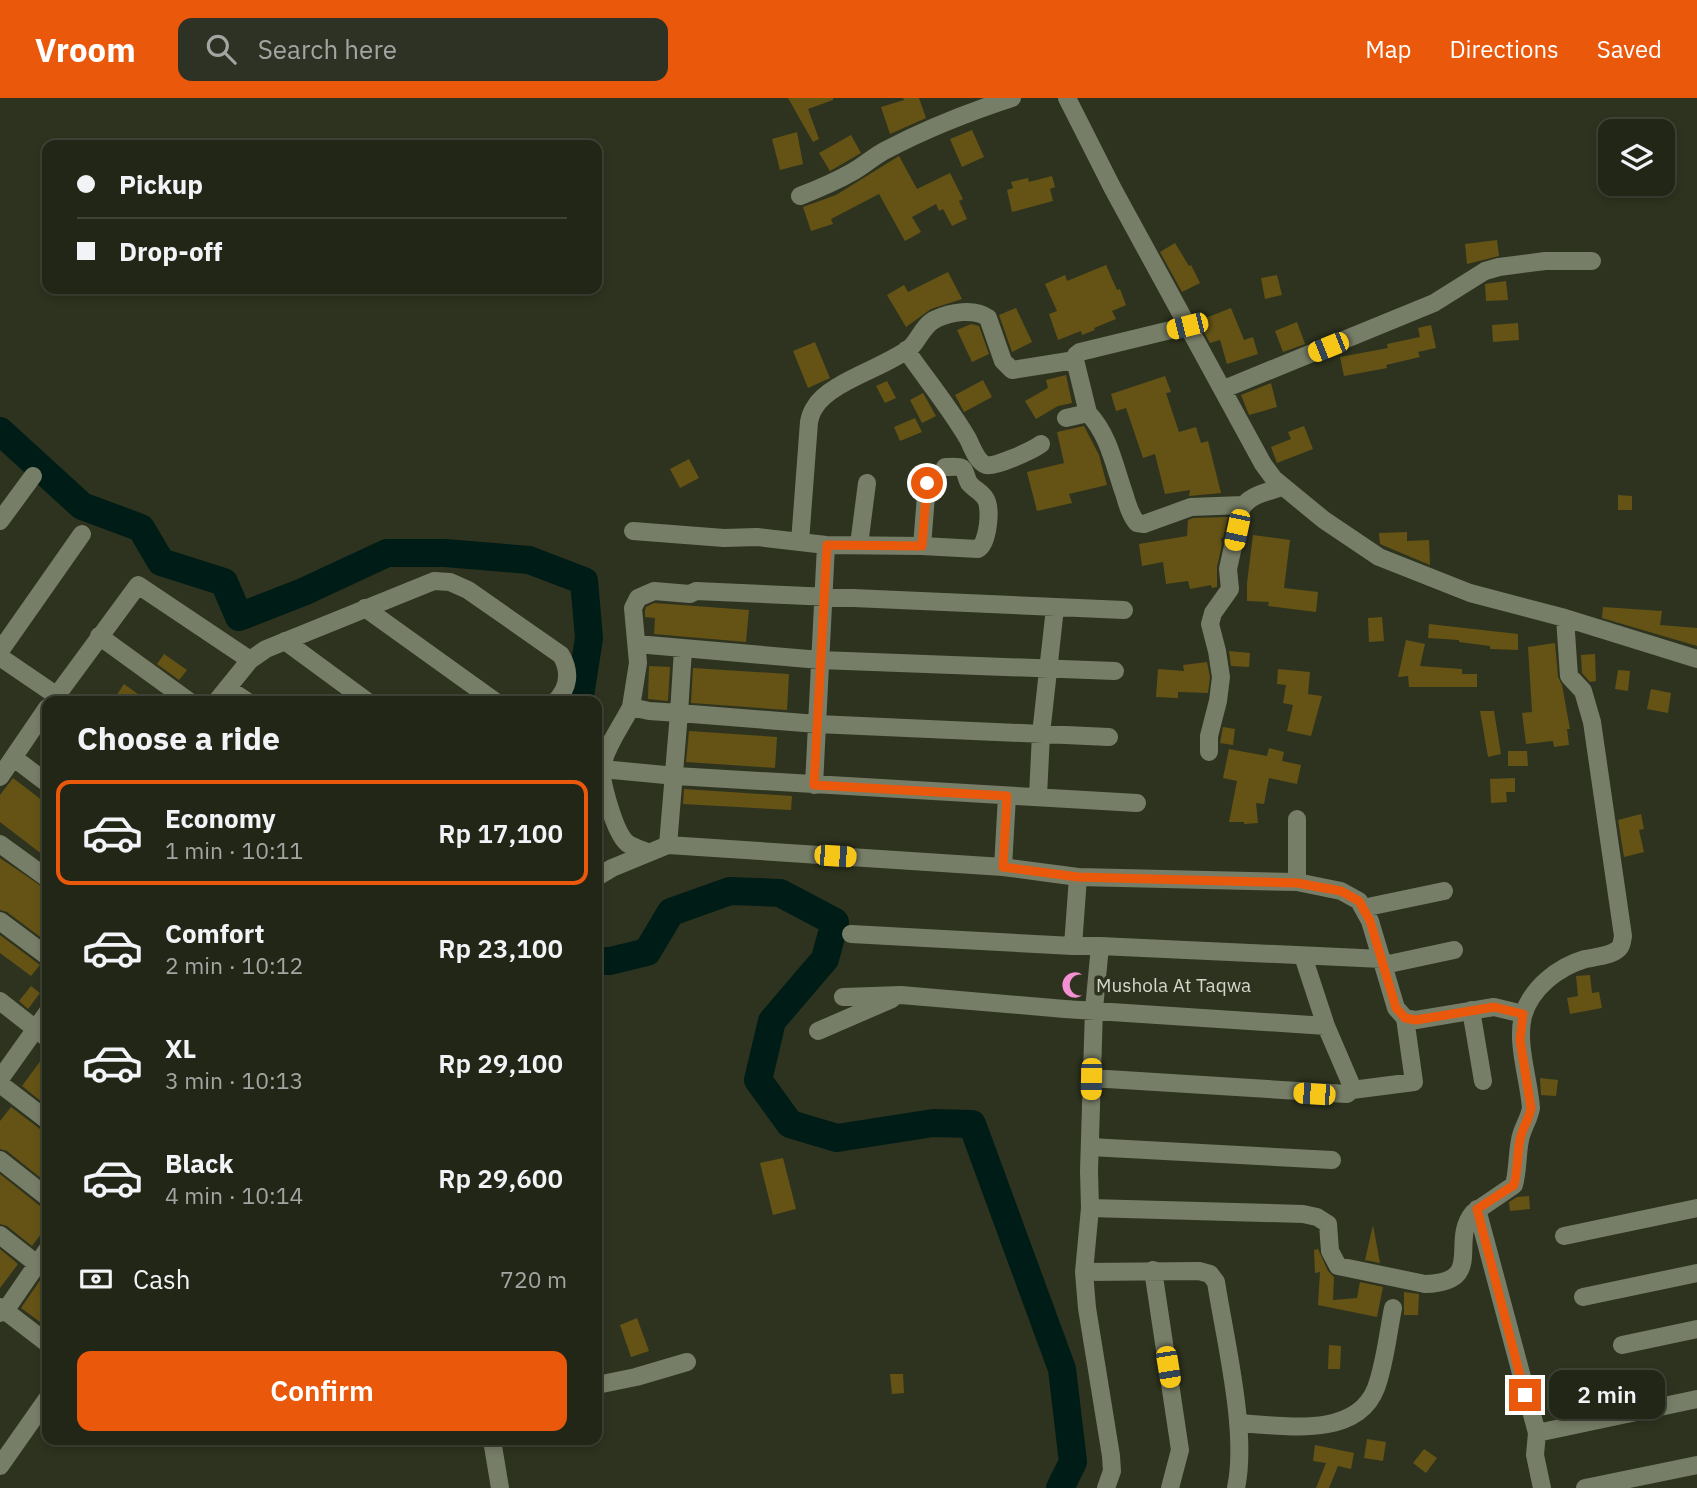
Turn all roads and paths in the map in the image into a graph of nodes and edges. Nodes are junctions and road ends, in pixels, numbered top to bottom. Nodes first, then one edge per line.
1 (1012, 98) edge
2 (1067, 98) edge
3 (800, 197) dead end
4 (1592, 261) dead end
5 (1187, 326) junction
6 (906, 350) junction
7 (1075, 360) junction
8 (1224, 389) junction
9 (1088, 413) junction
10 (1066, 418) dead end
11 (1041, 444) dead end
12 (945, 467) dead end
13 (33, 476) dead end
14 (867, 483) dead end
15 (927, 483) dead end
16 (1282, 487) junction
17 (1242, 505) junction
18 (0, 521) edge
19 (633, 531) dead end
20 (82, 534) dead end
21 (800, 542) junction
22 (827, 545) junction
23 (859, 545) junction
24 (922, 546) junction
25 (823, 597) junction
26 (365, 608) junction
27 (1055, 608) junction
28 (1124, 610) dead end
29 (1565, 618) junction
30 (99, 636) junction
31 (285, 641) junction
32 (636, 644) junction
33 (683, 649) junction
34 (0, 650) edge
35 (0, 657) edge
36 (1697, 659) edge
37 (250, 660) junction
38 (820, 660) junction
39 (1048, 667) junction
40 (1115, 671) dead end
41 (222, 695) edge
42 (48, 696) edge
43 (59, 696) edge
44 (182, 696) edge
45 (360, 696) edge
46 (488, 696) edge
47 (560, 696) edge
48 (631, 707) junction
49 (680, 713) junction
50 (42, 720) edge
51 (817, 724) junction
52 (1041, 734) junction
53 (1109, 737) dead end
54 (1209, 752) dead end
55 (14, 758) junction
56 (602, 769) junction
57 (676, 776) junction
58 (0, 777) edge
59 (42, 779) edge
60 (814, 785) junction
61 (1007, 796) junction
62 (1038, 796) junction
63 (1137, 803) dead end
64 (1297, 819) dead end
65 (0, 844) edge
66 (668, 845) junction
67 (647, 852) junction
68 (1003, 867) junction
69 (42, 874) edge
70 (602, 874) edge
71 (1078, 877) junction
72 (1297, 883) junction
73 (1444, 891) dead end
74 (1363, 908) junction
75 (0, 921) edge
76 (851, 934) dead end
77 (1073, 946) junction
78 (1100, 946) junction
79 (1454, 950) dead end
80 (42, 952) edge
81 (1303, 956) junction
82 (1383, 962) junction
83 (901, 995) junction
84 (843, 997) dead end
85 (0, 1001) edge
86 (1094, 1009) junction
87 (1471, 1010) junction
88 (1523, 1014) junction
89 (1405, 1018) junction
90 (1326, 1026) junction
91 (818, 1031) dead end
92 (41, 1033) edge
93 (1091, 1079) junction
94 (1483, 1081) dead end
95 (0, 1082) edge
96 (1352, 1090) junction
97 (42, 1116) edge
98 (1090, 1147) junction
99 (0, 1160) edge
100 (1332, 1160) dead end
101 (42, 1193) edge
102 (1090, 1208) junction
103 (1697, 1208) edge
104 (1477, 1209) junction
105 (0, 1235) edge
106 (1563, 1236) dead end
107 (42, 1257) edge
108 (1153, 1270) junction
109 (1084, 1272) junction
110 (1697, 1273) edge
111 (1583, 1297) dead end
112 (1393, 1308) dead end
113 (2, 1310) edge
114 (1697, 1329) edge
115 (42, 1339) edge
116 (1622, 1345) dead end
117 (687, 1362) dead end
118 (602, 1384) edge
119 (1697, 1399) edge
120 (42, 1405) edge
121 (42, 1421) edge
122 (1238, 1423) junction
123 (1537, 1433) junction
124 (493, 1445) edge
125 (1697, 1465) edge
126 (0, 1466) edge
127 (0, 1482) edge
128 (1613, 1485) edge
129 (500, 1488) edge
130 (1106, 1488) edge
131 (1170, 1488) edge
132 (1236, 1488) edge
133 (1542, 1488) edge
134 (1585, 1488) edge

1 - 3 street
2 - 5 street
4 - 8 street
5 - 7 street
5 - 8 street
6 - 7 street
6 - 11 street
6 - 21 street
7 - 9 street
8 - 16 street
9 - 10 street
9 - 17 street
12 - 24 street
13 - 18 street
14 - 23 street
15 - 24 street
16 - 17 street
16 - 29 street
17 - 54 street
19 - 21 street
20 - 34 street
21 - 22 street
22 - 23 street
22 - 25 street
23 - 24 street
25 - 27 street
25 - 32 street
25 - 38 street
26 - 31 street
26 - 46 street
26 - 47 street
27 - 28 street
27 - 39 street
29 - 36 street
29 - 88 street
30 - 37 street
30 - 43 street
30 - 44 street
31 - 37 street
31 - 45 street
32 - 33 street
32 - 48 street
33 - 38 street
33 - 49 street
35 - 42 street
37 - 41 street
38 - 39 street
38 - 51 street
39 - 40 street
39 - 52 street
48 - 49 street
48 - 56 street
49 - 51 street
49 - 57 street
50 - 55 street
51 - 52 street
51 - 60 street
52 - 53 street
52 - 62 street
55 - 58 street
55 - 59 street
56 - 57 street
56 - 67 street
57 - 60 street
57 - 66 street
60 - 61 street
61 - 62 street
61 - 68 street
62 - 63 street
64 - 72 street
65 - 69 street
66 - 67 street
66 - 68 street
67 - 70 street
68 - 71 street
71 - 72 street
71 - 77 street
72 - 74 street
73 - 74 street
74 - 82 street
75 - 80 street
76 - 77 street
77 - 78 street
78 - 81 street
78 - 86 street
79 - 82 street
81 - 82 street
81 - 90 street
82 - 89 street
83 - 84 street
83 - 86 street
83 - 91 street
85 - 92 street
86 - 90 street
86 - 93 street
87 - 88 street
87 - 89 street
87 - 94 street
88 - 104 street
89 - 96 street
90 - 96 street
92 - 95 street
93 - 96 street
93 - 98 street
95 - 97 street
98 - 100 street
98 - 102 street
99 - 101 street
102 - 104 street
102 - 109 street
103 - 106 street
104 - 123 street
105 - 107 street
107 - 113 street
108 - 109 street
108 - 122 street
108 - 131 street
109 - 130 street
110 - 111 street
112 - 122 street
113 - 115 street
114 - 116 street
117 - 118 street
119 - 123 street
120 - 126 street
121 - 127 street
122 - 132 street
123 - 133 street
124 - 129 street
125 - 128 street
128 - 134 street

